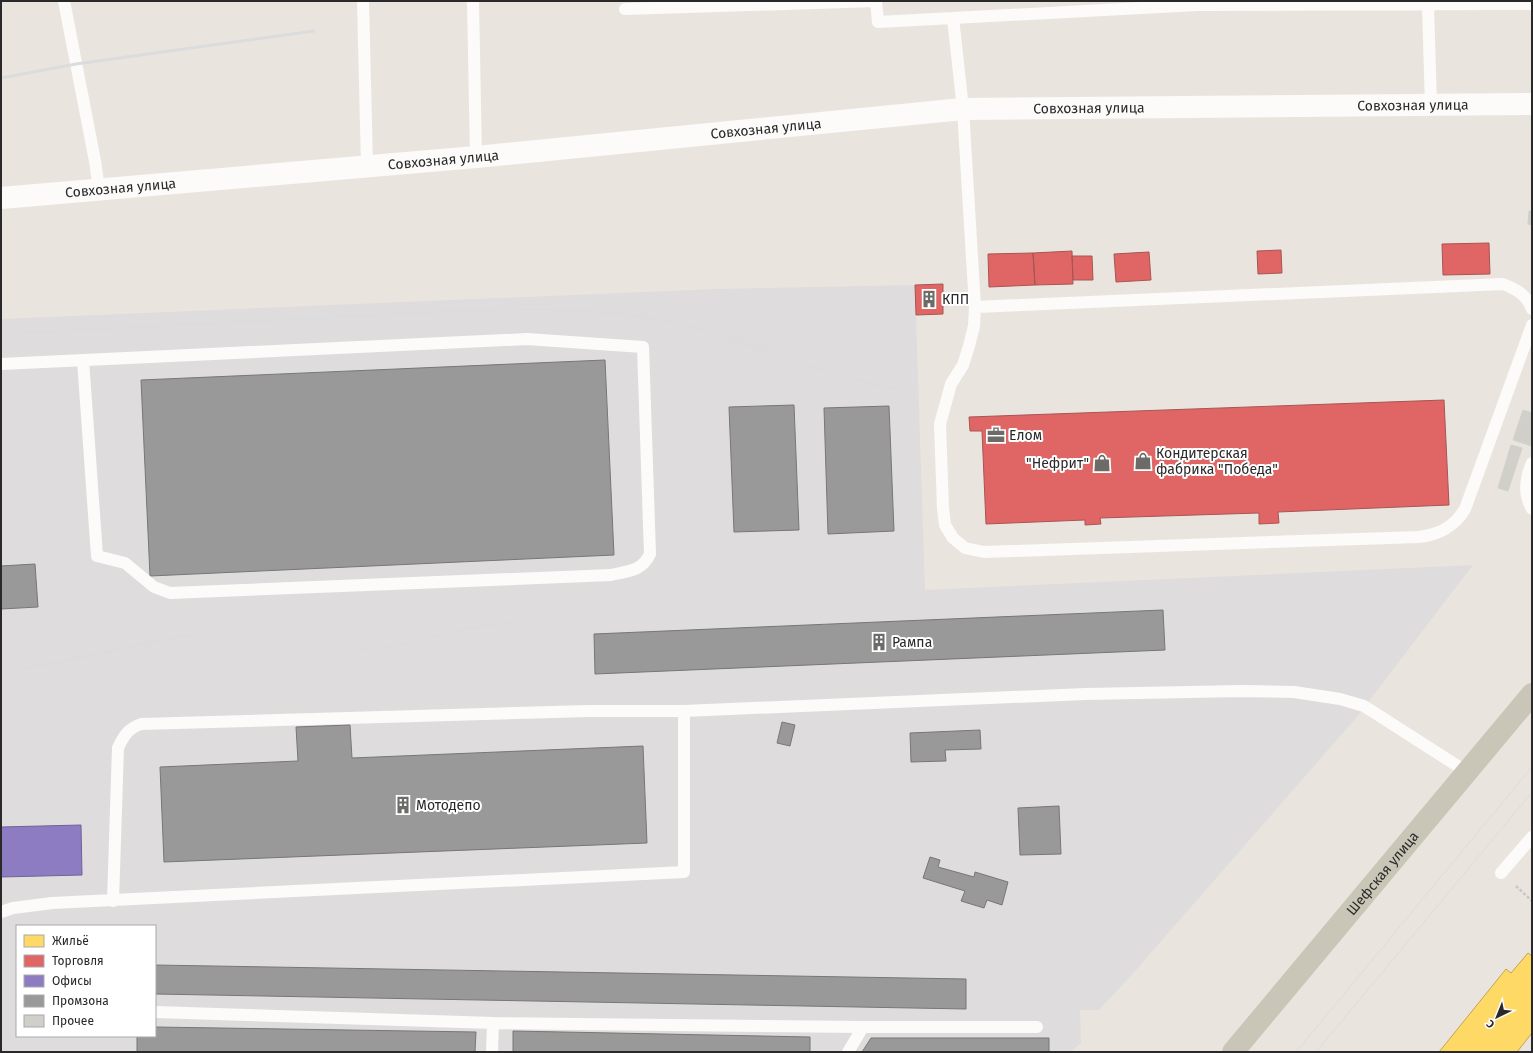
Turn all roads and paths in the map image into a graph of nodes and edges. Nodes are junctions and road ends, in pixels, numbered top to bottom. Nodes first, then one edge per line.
1 (64, 1) edge
2 (363, 1) edge
3 (473, 1) edge
4 (876, 1) edge
5 (1500, 3) edge
6 (1428, 4) junction
7 (1532, 4) edge
8 (624, 9) dead end
9 (953, 18) junction
10 (1532, 104) edge
11 (1431, 106) junction
12 (963, 109) junction
13 (476, 157) junction
14 (367, 165) junction
15 (99, 189) junction
16 (1, 198) edge
17 (975, 307) junction
18 (1532, 309) edge
19 (1532, 325) edge
20 (83, 360) junction
21 (1, 364) edge
22 (1532, 463) edge
23 (1532, 510) edge
24 (1532, 694) edge
25 (684, 711) junction
26 (1468, 772) junction
27 (1532, 837) edge
28 (1501, 873) dead end
29 (113, 901) junction
30 (1, 912) edge
31 (156, 1012) edge
32 (493, 1023) junction
33 (863, 1027) junction
34 (1037, 1027) dead end
35 (492, 1052) edge
36 (848, 1052) edge
37 (1233, 1052) edge

1 - 15 lane
2 - 14 lane
3 - 13 lane
4 - 8 lane
4 - 9 lane
5 - 6 lane
5 - 7 lane
6 - 9 lane
6 - 11 lane
9 - 12 lane
10 - 11 street, Совхозная улица
11 - 12 street, Совхозная улица
12 - 13 street, Совхозная улица
12 - 17 lane
13 - 14 street, Совхозная улица
14 - 15 street, Совхозная улица
15 - 16 street, Совхозная улица
17 - 18 lane
17 - 19 lane
20 - 20 lane
20 - 21 lane
22 - 23 lane
24 - 26 main road, Шефская улица
25 - 26 lane
25 - 29 lane
25 - 29 lane
26 - 37 main road, Шефская улица
27 - 28 lane
29 - 30 lane
31 - 32 lane
32 - 33 lane
32 - 35 lane
33 - 34 lane
33 - 36 lane

